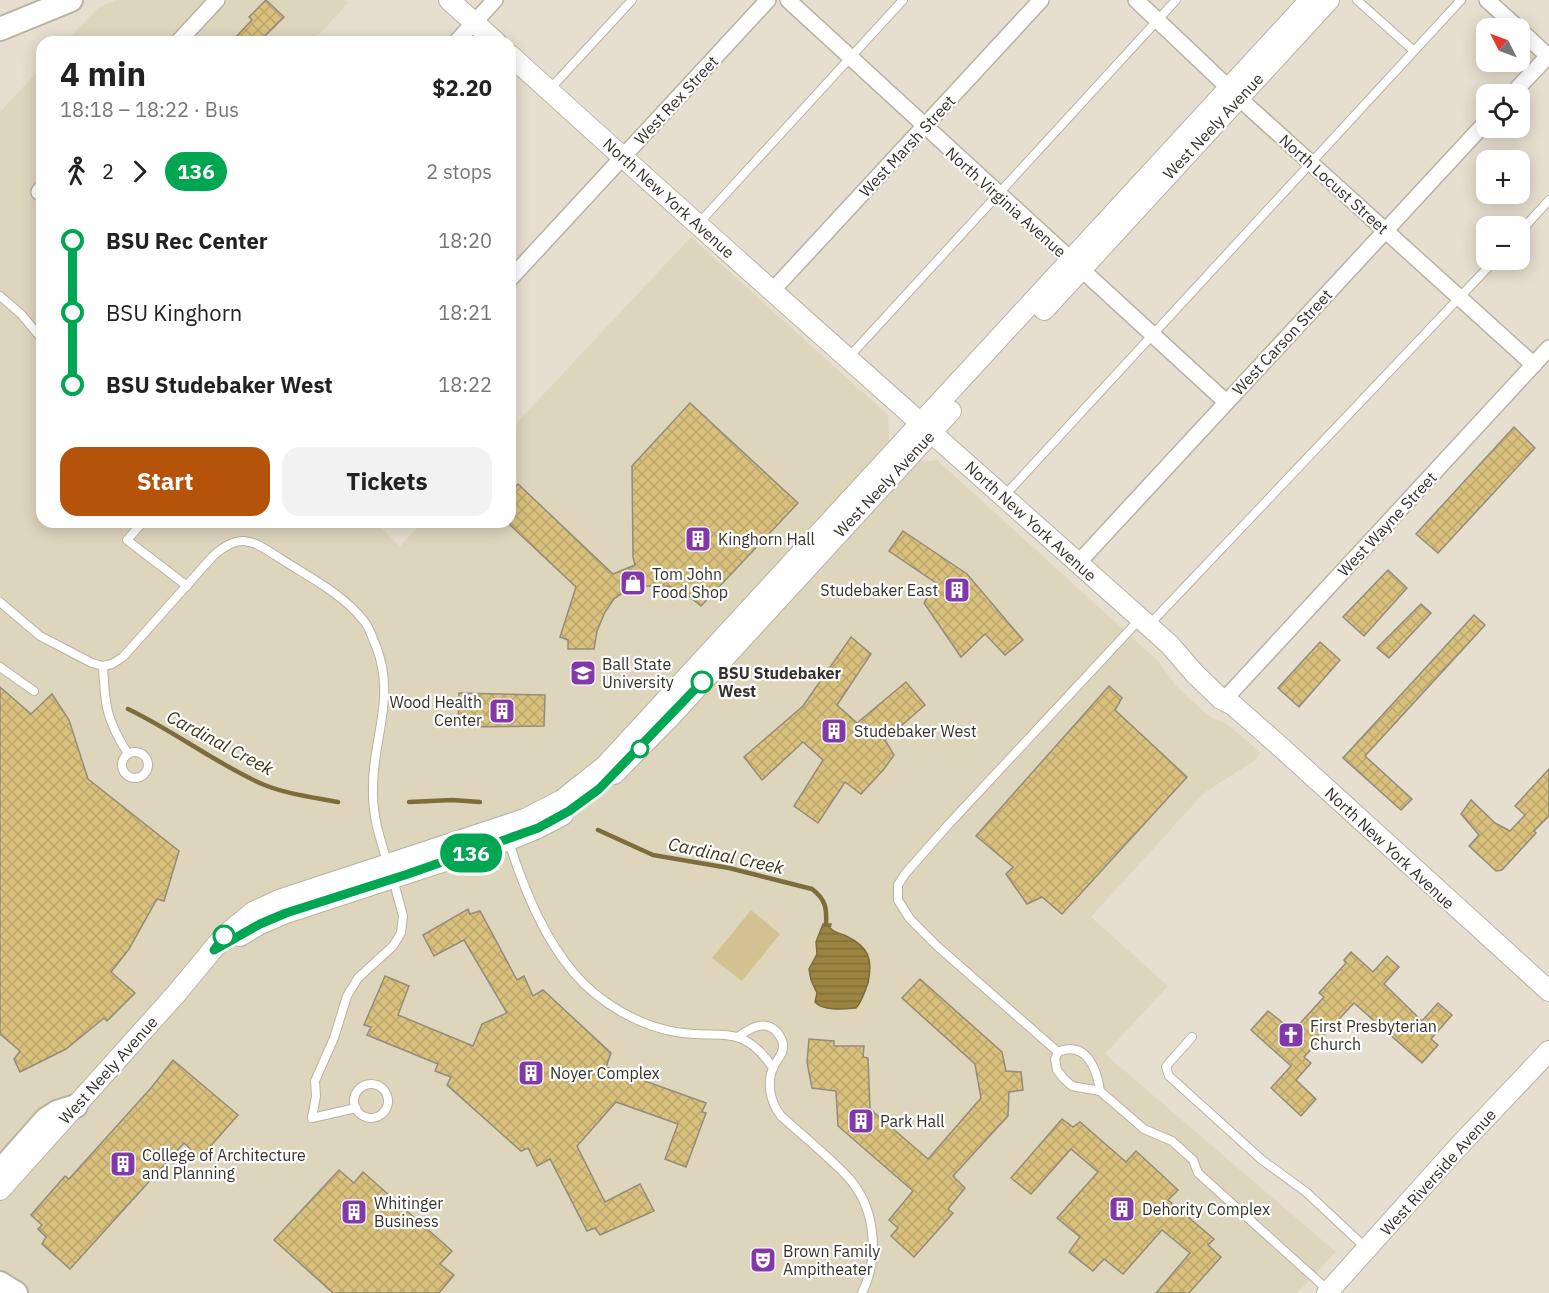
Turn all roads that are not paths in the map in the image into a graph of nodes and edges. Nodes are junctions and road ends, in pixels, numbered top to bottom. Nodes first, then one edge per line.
1 (71, 0) edge
2 (218, 0) edge
3 (449, 0) edge
4 (495, 0) edge
5 (632, 0) edge
6 (768, 0) edge
7 (788, 0) edge
8 (903, 0) edge
9 (1041, 0) edge
10 (1136, 0) edge
11 (1176, 0) edge
12 (1310, 0) edge
13 (1329, 0) edge
14 (1357, 0) edge
15 (1461, 0) edge
16 (1486, 0) edge
17 (1506, 18) edge
18 (1158, 20) junction
19 (474, 22) junction
20 (0, 29) edge
21 (184, 36) edge
22 (461, 36) edge
23 (489, 36) edge
24 (1530, 39) edge
25 (1414, 51) junction
26 (1549, 56) edge
27 (850, 58) junction
28 (516, 60) edge
29 (1522, 84) edge
30 (549, 90) junction
31 (1234, 93) junction
32 (924, 127) junction
33 (1476, 133) edge
34 (622, 157) junction
35 (1311, 164) junction
36 (998, 195) junction
37 (1549, 200) edge
38 (1530, 221) edge
39 (698, 224) junction
40 (1386, 231) junction
41 (1075, 265) junction
42 (1486, 270) edge
43 (516, 272) edge
44 (772, 291) junction
45 (0, 296) edge
46 (1460, 297) junction
47 (36, 332) edge
48 (1153, 336) junction
49 (1549, 348) edge
50 (847, 360) junction
51 (1534, 365) junction
52 (1226, 402) junction
53 (927, 427) junction
54 (1004, 497) junction
55 (138, 528) edge
56 (1078, 563) junction
57 (188, 586) junction
58 (0, 602) edge
59 (1144, 622) junction
60 (103, 666) junction
61 (0, 667) edge
62 (34, 691) dead end
63 (1224, 700) junction
64 (128, 754) dead end
65 (507, 833) junction
66 (390, 872) junction
67 (1549, 991) edge
68 (739, 1036) junction
69 (1192, 1037) dead end
70 (1549, 1051) edge
71 (1058, 1052) junction
72 (773, 1068) junction
73 (1100, 1091) junction
74 (76, 1107) junction
75 (356, 1108) junction
76 (0, 1171) edge
77 (0, 1190) edge
78 (1367, 1249) junction
79 (0, 1282) edge
80 (1328, 1292) edge
81 (16, 1293) edge
82 (862, 1293) edge

1 - 20 main road
2 - 21 street
3 - 19 street
4 - 19 street
5 - 30 lane
6 - 34 street, West Rex Street
7 - 27 street, North Virginia Avenue
8 - 27 lane
9 - 32 street, West Marsh Street
10 - 18 street, North Locust Street
11 - 18 lane
12 - 31 street, West Neely Avenue
13 - 31 street, West Neely Avenue
14 - 25 lane
15 - 25 lane
16 - 17 street
18 - 31 street, North Locust Street
18 - 36 lane
19 - 22 street
19 - 23 street
24 - 26 street
25 - 35 lane
26 - 29 street
27 - 32 street, North Virginia Avenue
27 - 39 lane
28 - 30 street, North New York Avenue
30 - 34 street, North New York Avenue
31 - 35 street, North Locust Street
31 - 41 street, West Neely Avenue
32 - 36 street, North Virginia Avenue
32 - 44 street, West Marsh Street
33 - 40 street, West Carson Street
34 - 39 street, North New York Avenue
34 - 43 street, West Rex Street
35 - 40 street, North Locust Street
35 - 48 lane
36 - 41 street, North Virginia Avenue
36 - 50 lane
37 - 38 lane
39 - 44 street, North New York Avenue
40 - 46 street, North Locust Street
40 - 52 street, West Carson Street
41 - 48 street, North Virginia Avenue
41 - 53 street, West Neely Avenue
42 - 46 lane
44 - 50 street, North New York Avenue
45 - 47 lane
46 - 51 street, North Locust Street
46 - 59 lane
48 - 52 street, North Virginia Avenue
48 - 54 lane
49 - 51 street, West Wayne Street
50 - 53 street, North New York Avenue
51 - 63 street, West Wayne Street
52 - 56 street, West Carson Street
53 - 54 street, North New York Avenue
53 - 65 street, West Neely Avenue
54 - 56 street, North New York Avenue
55 - 57 lane
56 - 59 street, North New York Avenue
57 - 60 lane
57 - 66 lane
58 - 60 lane
59 - 63 street, North New York Avenue
59 - 71 lane
60 - 64 lane
61 - 62 lane
63 - 67 street, North New York Avenue
65 - 66 street, West Neely Avenue
65 - 68 lane
66 - 74 street, West Neely Avenue
66 - 75 lane
68 - 72 lane
68 - 72 lane
69 - 78 lane
70 - 78 street, West Riverside Avenue
71 - 73 lane
71 - 73 lane
72 - 82 lane
73 - 80 lane
74 - 76 main road
74 - 77 street, West Neely Avenue
75 - 75 lane
78 - 80 street, West Riverside Avenue
79 - 81 main road

